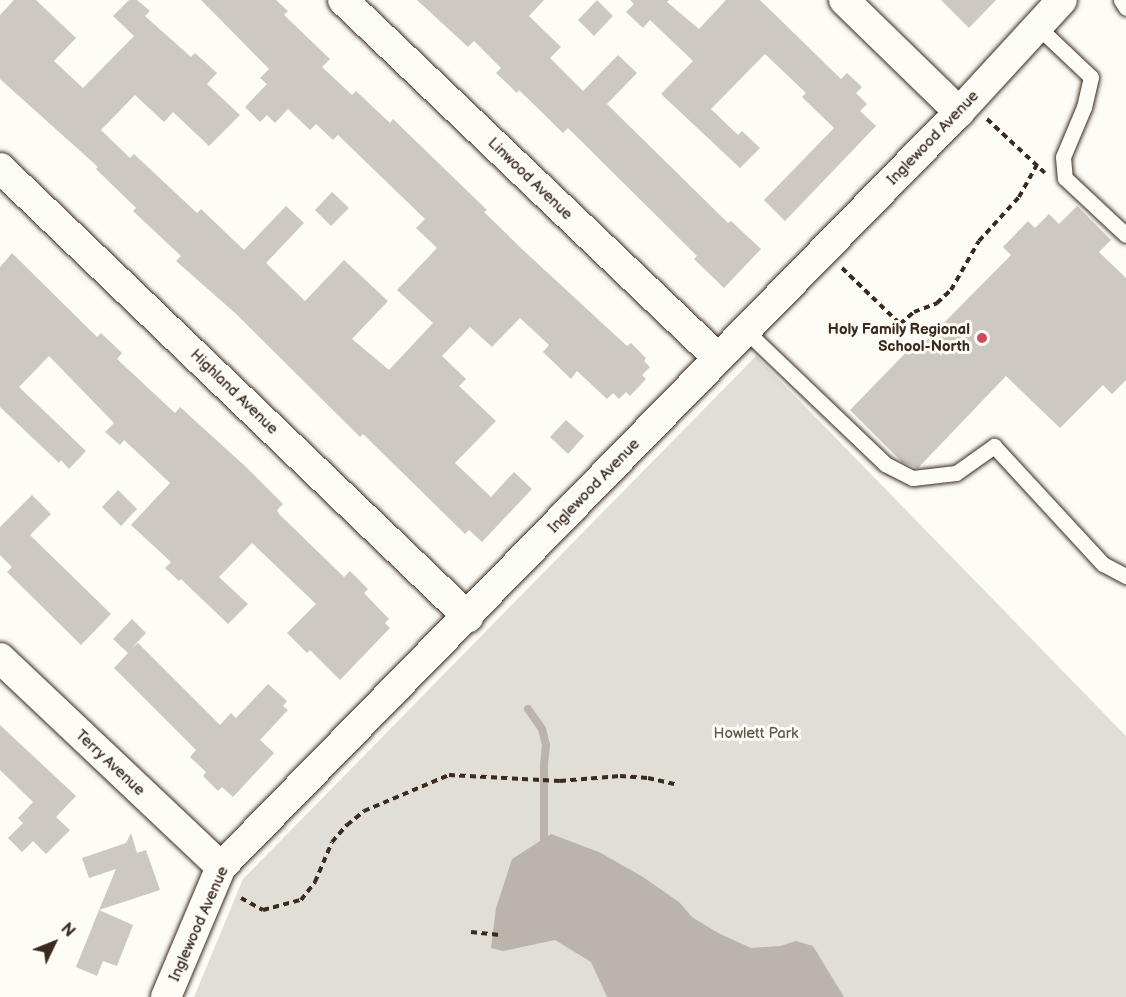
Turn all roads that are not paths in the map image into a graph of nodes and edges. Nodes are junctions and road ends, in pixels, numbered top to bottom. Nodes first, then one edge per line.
1 (343, 0) edge
2 (844, 0) edge
3 (1062, 0) edge
4 (1121, 0) edge
5 (1126, 8) edge
6 (1037, 26) junction
7 (959, 112) junction
8 (0, 168) edge
9 (1126, 235) edge
10 (745, 330) junction
11 (717, 357) junction
12 (1126, 576) edge
13 (468, 617) junction
14 (0, 658) edge
15 (221, 867) junction
16 (166, 997) edge

1 - 11 street, Linwood Avenue
2 - 7 street
3 - 6 street, Inglewood Avenue
4 - 5 lane
6 - 7 street, Inglewood Avenue
6 - 9 lane
7 - 10 street, Inglewood Avenue
8 - 13 street, Highland Avenue
10 - 11 street, Inglewood Avenue
10 - 12 lane
11 - 13 street, Inglewood Avenue
13 - 15 street, Inglewood Avenue
14 - 15 street, Terry Avenue
15 - 16 street, Inglewood Avenue

